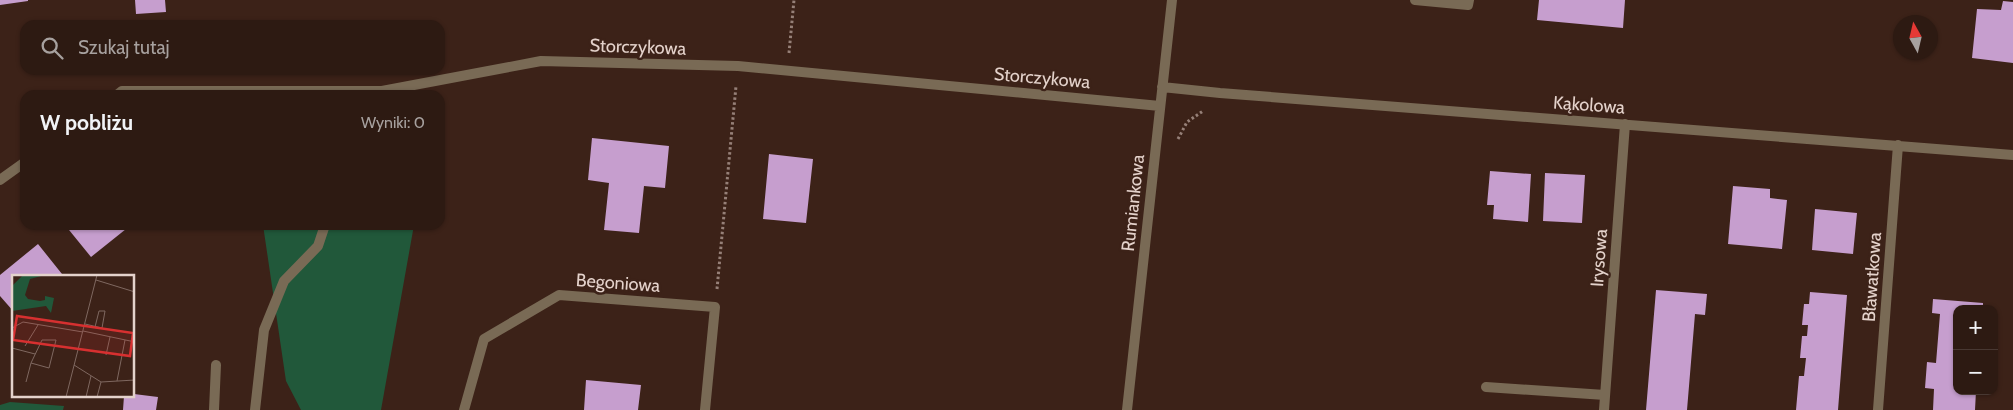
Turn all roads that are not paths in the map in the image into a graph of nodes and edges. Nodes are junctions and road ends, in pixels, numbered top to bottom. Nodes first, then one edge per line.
1 (1172, 0) edge
2 (1415, 0) edge
3 (1468, 0) edge
4 (1162, 87) junction
5 (396, 90) edge
6 (1160, 106) junction
7 (1625, 124) junction
8 (1898, 146) junction
9 (2013, 155) edge
10 (20, 166) edge
11 (0, 180) edge
12 (323, 230) edge
13 (216, 365) dead end
14 (1486, 387) dead end
15 (1605, 395) junction
16 (214, 410) edge
17 (255, 410) edge
18 (464, 410) edge
19 (705, 410) edge
20 (1127, 410) edge
21 (1604, 410) edge
22 (1878, 410) edge

1 - 4 street, Rumiankowa
2 - 3 street
4 - 6 street, Rumiankowa
4 - 7 street, Kąkolowa
5 - 6 street, Storczykowa
6 - 20 street, Rumiankowa
7 - 8 street, Kąkolowa
7 - 15 street, Irysowa
8 - 9 street, Kąkolowa
8 - 22 street, Bławatkowa
10 - 11 street
12 - 17 street
13 - 16 street
14 - 15 street
15 - 21 street, Irysowa
18 - 19 street, Begoniowa

